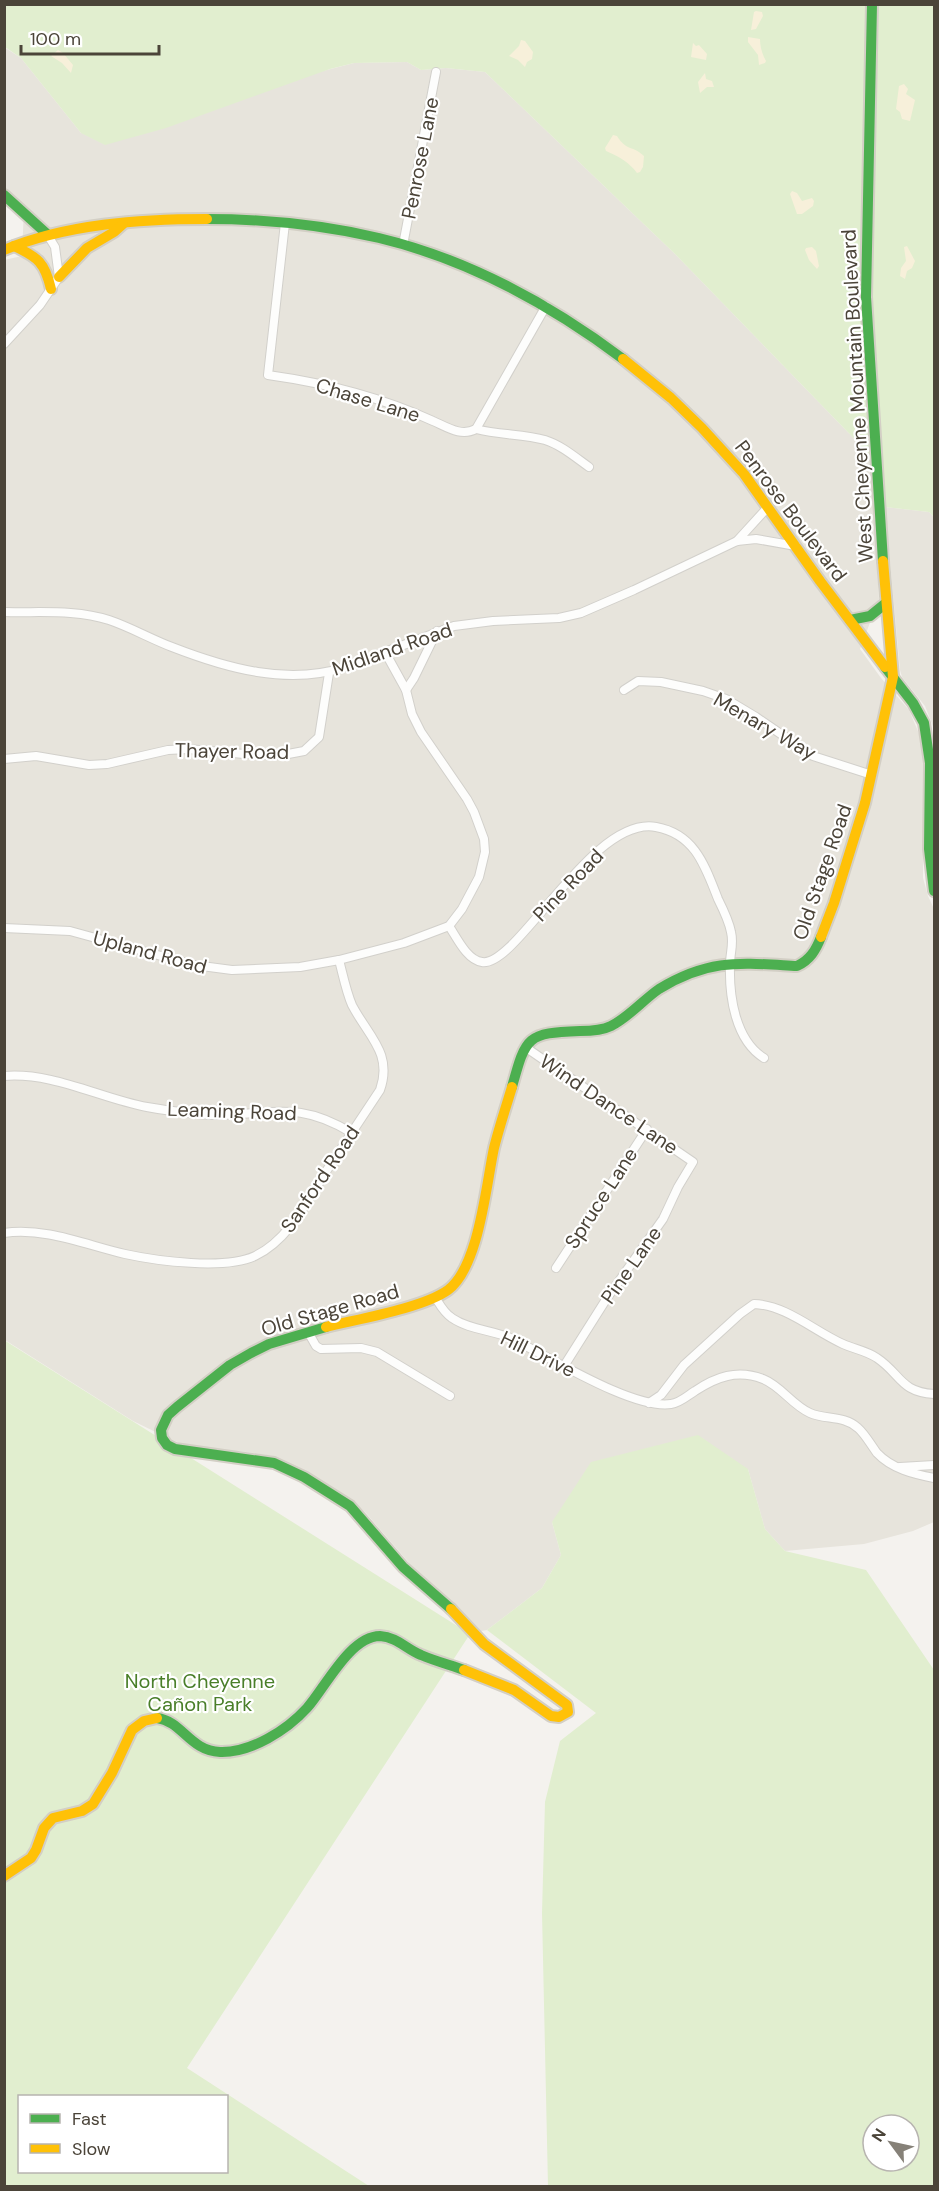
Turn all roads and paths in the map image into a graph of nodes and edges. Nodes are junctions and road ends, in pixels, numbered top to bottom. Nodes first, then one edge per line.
1 (872, 4) edge
2 (436, 72) dead end
3 (4, 195) edge
4 (285, 223) junction
5 (124, 224) junction
6 (47, 234) junction
7 (402, 245) junction
8 (9, 248) edge
9 (59, 277) junction
10 (51, 290) junction
11 (546, 306) junction
12 (4, 344) edge
13 (476, 429) junction
14 (589, 467) dead end
15 (768, 507) junction
16 (737, 541) junction
17 (796, 546) junction
18 (886, 603) junction
19 (4, 612) edge
20 (850, 620) junction
21 (437, 631) junction
22 (386, 652) junction
23 (329, 673) junction
24 (893, 677) junction
25 (406, 690) junction
26 (624, 690) dead end
27 (932, 742) edge
28 (4, 759) edge
29 (872, 775) junction
30 (934, 891) edge
31 (449, 926) junction
32 (4, 928) edge
33 (339, 960) junction
34 (730, 963) junction
35 (525, 1047) junction
36 (764, 1058) dead end
37 (4, 1076) edge
38 (647, 1128) junction
39 (352, 1133) junction
40 (693, 1162) joint
41 (4, 1233) edge
42 (556, 1268) dead end
43 (435, 1297) junction
44 (308, 1332) junction
45 (564, 1366) junction
46 (934, 1394) edge
47 (450, 1396) dead end
48 (649, 1403) junction
49 (934, 1465) edge
50 (899, 1468) junction
51 (934, 1478) edge
52 (4, 1876) edge

1 - 18 street, West Cheyenne Mountain Boulevard
2 - 7 street, Penrose Lane
3 - 6 street
4 - 5 street, Penrose Boulevard
4 - 7 street, Penrose Boulevard
4 - 13 street, Chase Lane
5 - 6 street, Penrose Boulevard
5 - 9 street
6 - 8 street, Penrose Boulevard
6 - 9 street
7 - 11 street, Penrose Boulevard
8 - 10 street
9 - 10 street
10 - 12 street
11 - 13 street
11 - 15 street, Penrose Boulevard
13 - 14 street
15 - 16 street, Midland Road
15 - 17 street, Penrose Boulevard
16 - 17 street, Midland Road
16 - 21 street, Midland Road
17 - 20 street, Penrose Boulevard
18 - 20 street
18 - 24 street, West Cheyenne Mountain Boulevard
19 - 23 street, Midland Road
20 - 24 street, Penrose Boulevard
21 - 22 street, Midland Road
21 - 25 street
22 - 23 street, Midland Road
22 - 25 street
23 - 28 street, Thayer Road
24 - 27 street, Penrose Boulevard
24 - 29 street, Old Stage Road
25 - 31 street
26 - 29 street, Menary Way
27 - 30 street, Penrose Boulevard
29 - 34 street, Old Stage Road
31 - 33 street, Upland Road
31 - 34 street, Pine Road
32 - 33 street, Upland Road
33 - 39 street, Sanford Road
34 - 35 street, Old Stage Road
34 - 36 street, Pine Road
35 - 38 street, Wind Dance Lane
35 - 43 street, Old Stage Road
37 - 39 street, Leaming Road
38 - 40 street, Wind Dance Lane
38 - 42 street, Spruce Lane
39 - 41 street, Sanford Road
40 - 45 street, Pine Lane
43 - 44 street, Old Stage Road
43 - 45 street, Hill Drive
44 - 47 street
44 - 52 street, Old Stage Road
45 - 48 street, Hill Drive
46 - 48 street
48 - 50 street
49 - 50 street
50 - 51 street

